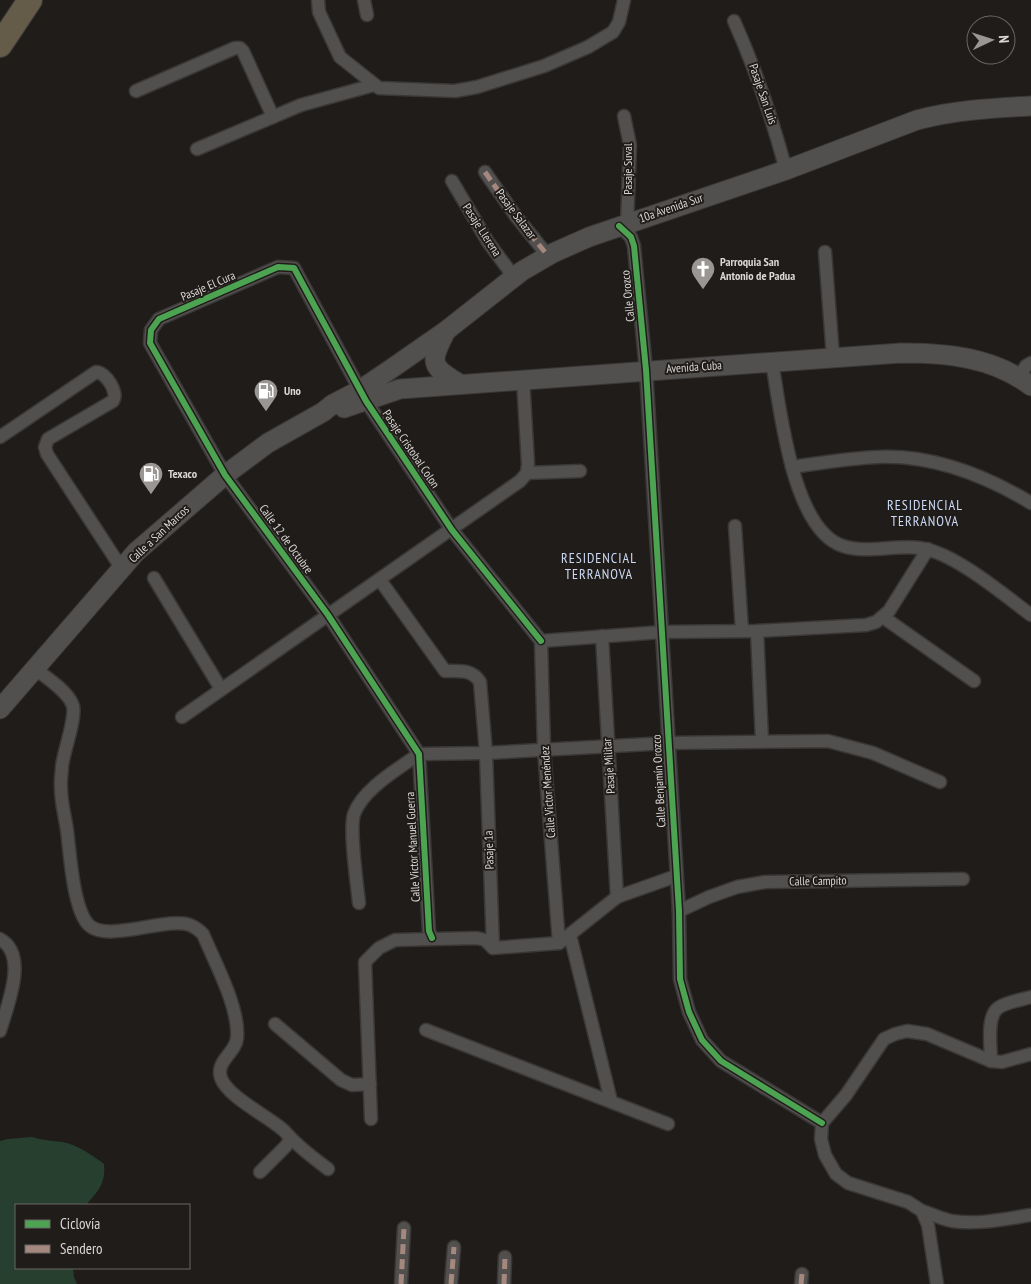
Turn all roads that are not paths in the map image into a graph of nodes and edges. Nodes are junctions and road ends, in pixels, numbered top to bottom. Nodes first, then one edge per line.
1 (30, 0) edge
2 (318, 0) edge
3 (364, 0) edge
4 (624, 0) edge
5 (366, 15) dead end
6 (734, 21) dead end
7 (0, 45) edge
8 (374, 85) junction
9 (136, 91) dead end
10 (1031, 106) edge
11 (624, 116) dead end
12 (273, 117) junction
13 (197, 149) dead end
14 (786, 170) junction
15 (486, 172) dead end
16 (452, 181) dead end
17 (623, 225) junction
18 (825, 252) dead end
19 (548, 256) junction
20 (278, 267) joint
21 (514, 277) junction
22 (151, 330) joint
23 (447, 330) junction
24 (833, 357) junction
25 (772, 362) junction
26 (1031, 363) edge
27 (646, 370) junction
28 (523, 380) junction
29 (1025, 382) edge
30 (460, 384) junction
31 (363, 395) junction
32 (323, 412) joint
33 (0, 437) edge
34 (792, 467) junction
35 (580, 471) dead end
36 (527, 474) junction
37 (225, 476) junction
38 (1031, 503) edge
39 (735, 526) dead end
40 (452, 530) junction
41 (928, 550) junction
42 (122, 569) junction
43 (154, 578) dead end
44 (380, 580) junction
45 (328, 615) junction
46 (1031, 615) edge
47 (883, 617) junction
48 (742, 631) junction
49 (757, 631) junction
50 (662, 632) junction
51 (602, 636) junction
52 (541, 641) junction
53 (35, 669) junction
54 (974, 681) dead end
55 (221, 690) junction
56 (0, 708) edge
57 (182, 717) dead end
58 (762, 741) junction
59 (668, 743) junction
60 (607, 746) junction
61 (544, 749) junction
62 (486, 753) junction
63 (419, 754) junction
64 (940, 782) dead end
65 (676, 876) junction
66 (963, 879) dead end
67 (617, 897) junction
68 (359, 903) dead end
69 (678, 911) junction
70 (570, 935) junction
71 (432, 938) junction
72 (0, 940) edge
73 (559, 943) junction
74 (493, 948) junction
75 (1031, 996) edge
76 (275, 1024) dead end
77 (0, 1030) edge
78 (426, 1030) dead end
79 (1031, 1054) edge
80 (991, 1062) junction
81 (370, 1084) junction
82 (611, 1101) junction
83 (371, 1119) dead end
84 (822, 1123) junction
85 (668, 1124) dead end
86 (289, 1136) junction
87 (328, 1169) dead end
88 (260, 1172) dead end
89 (922, 1211) junction
90 (1031, 1215) edge
91 (404, 1228) dead end
92 (454, 1246) dead end
93 (505, 1257) dead end
94 (401, 1284) edge
95 (451, 1284) edge
96 (504, 1284) edge
97 (937, 1284) edge

1 - 7 highway
2 - 8 street
3 - 5 street
4 - 8 street
6 - 14 street, Pasaje San Luis
8 - 12 street
9 - 12 street
10 - 14 main road, 10a Avenida Sur
11 - 17 street, Pasaje Suval
12 - 13 street
14 - 17 main road, 10a Avenida Sur
15 - 19 street, Pasaje Salazar
16 - 21 street, Pasaje Llerena
17 - 19 main road, 10a Avenida Sur
17 - 27 street, Calle Orozco
18 - 24 street
19 - 21 main road, 10a Avenida Sur
20 - 22 street, Pasaje El Cura
20 - 31 street, Pasaje Cristobal Colon
21 - 23 main road, 10a Avenida Sur
22 - 37 street, Calle 12 de Octubre
23 - 30 main road
23 - 31 main road, 10a Avenida Sur
24 - 25 main road, Avenida Cuba
24 - 29 main road, Avenida Cuba
25 - 27 main road, Avenida Cuba
25 - 34 street
26 - 29 street
27 - 28 main road, Avenida Cuba
27 - 50 street, Calle Benjamín Orozco
28 - 30 main road, Avenida Cuba
28 - 36 street
30 - 31 main road, Avenida Cuba
31 - 32 main road, Avenida Cuba
31 - 40 street, Pasaje Cristobal Colon
32 - 37 main road, Calle a San Marcos
33 - 42 street
34 - 38 street
34 - 41 street
35 - 36 street
36 - 40 street
37 - 42 main road, Calle a San Marcos
37 - 45 street, Calle 12 de Octubre
39 - 48 street
40 - 44 street
40 - 52 street, Pasaje Cristobal Colon
41 - 46 street
41 - 47 street
42 - 53 main road, Calle a San Marcos
43 - 55 street
44 - 45 street
44 - 62 street, Pasaje 1a
45 - 55 street
45 - 63 street, Calle 12 de Octubre
47 - 49 street
47 - 54 street
48 - 49 street
48 - 50 street
49 - 58 street
50 - 51 street
50 - 59 street, Calle Benjamín Orozco
51 - 52 street
51 - 60 street, Pasaje Militar
52 - 61 street, Calle Victor Menéndez
53 - 56 main road, Calle a San Marcos
53 - 86 street
55 - 57 street
58 - 59 street
58 - 64 street
59 - 60 street
59 - 65 street, Calle Benjamín Orozco
60 - 61 street
60 - 67 street, Pasaje Militar
61 - 62 street
61 - 73 street, Calle Victor Menéndez
62 - 63 street
62 - 74 street, Pasaje 1a
63 - 68 street
63 - 71 street, Calle Victor Manuel Guerra
65 - 67 street
65 - 69 street, Calle Benjamín Orozco
66 - 69 street, Calle Campito
67 - 70 street
69 - 84 street, Calle Benjamín Orozco
70 - 73 street
70 - 82 street
71 - 74 street
71 - 81 street
72 - 77 street
73 - 74 street
75 - 80 street
76 - 81 street
78 - 82 street
79 - 80 street
80 - 84 street
81 - 83 street
82 - 85 street
84 - 89 street
86 - 87 street
86 - 88 street
89 - 90 street
89 - 97 street
91 - 94 street
92 - 95 street
93 - 96 street

